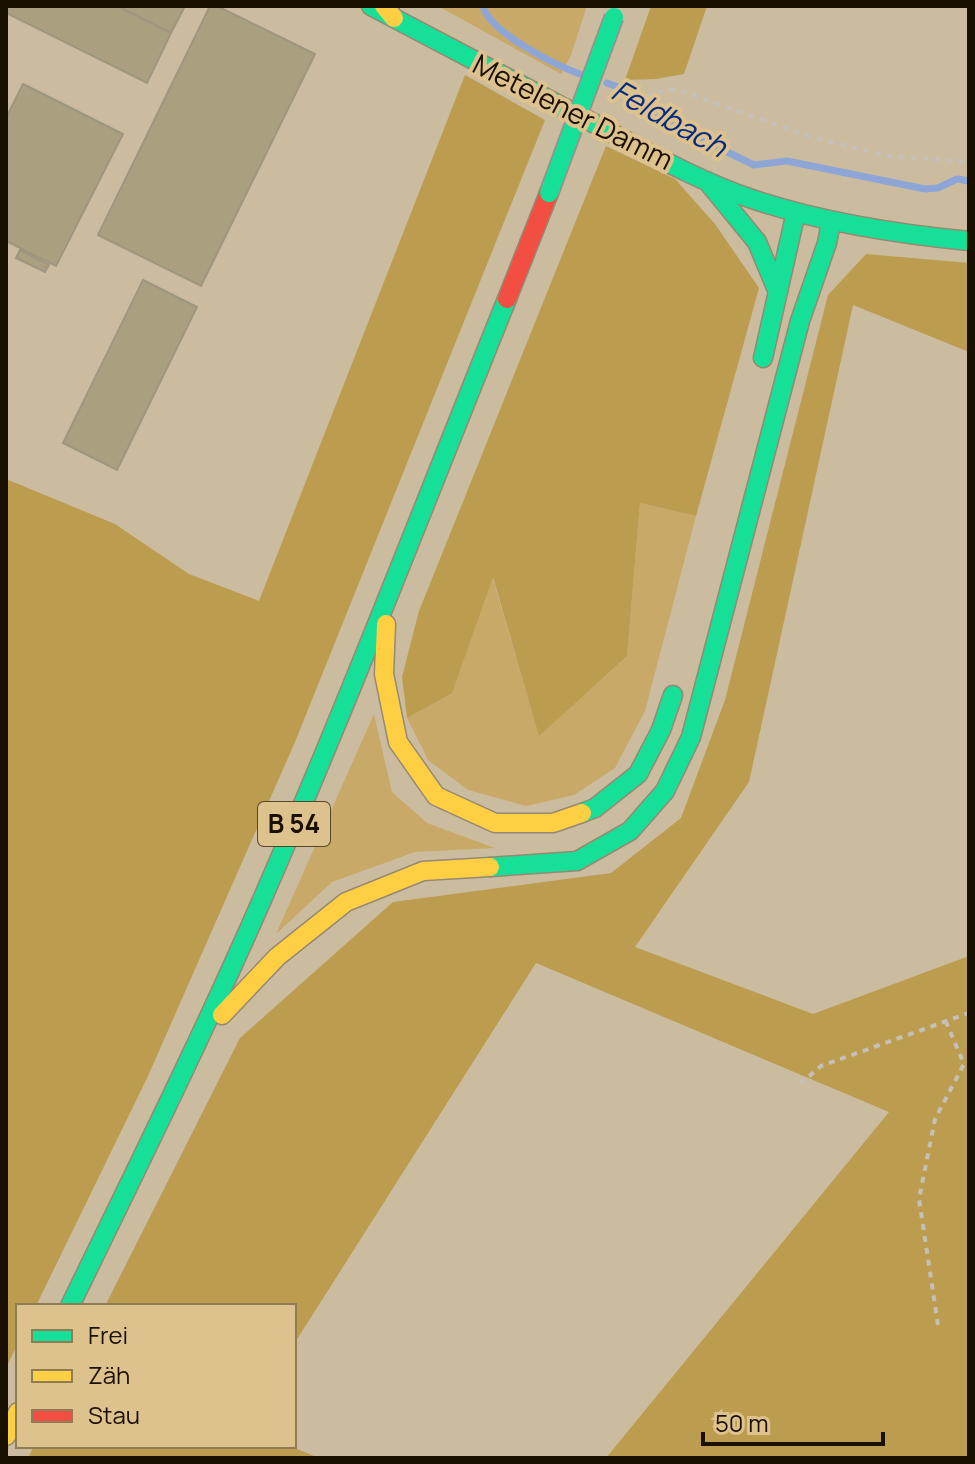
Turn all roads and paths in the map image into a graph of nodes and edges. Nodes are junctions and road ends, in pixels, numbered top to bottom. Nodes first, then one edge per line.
1 (371, 6) edge
2 (389, 12) edge
3 (616, 12) edge
4 (624, 106) dead end
5 (969, 162) edge
6 (707, 181) junction
7 (796, 212) junction
8 (831, 222) junction
9 (969, 241) edge
10 (777, 290) junction
11 (759, 370) dead end
12 (388, 597) junction
13 (680, 674) dead end
14 (969, 1013) edge
15 (946, 1022) junction
16 (195, 1048) junction
17 (800, 1084) dead end
18 (71, 1304) edge
19 (938, 1325) dead end
20 (16, 1416) edge
21 (6, 1436) edge

1 - 2 main road, Metelener Damm
2 - 6 main road, Metelener Damm
3 - 12 main road, B 54, bridge
4 - 5 path
6 - 7 main road, Metelener Damm
6 - 10 main road
7 - 8 main road, Metelener Damm
7 - 10 main road
8 - 9 main road, Metelener Damm
8 - 16 main road
10 - 11 main road
12 - 13 main road
12 - 16 main road, B 54
14 - 15 path
15 - 17 path
15 - 19 path
16 - 18 main road, B 54
20 - 21 main road

